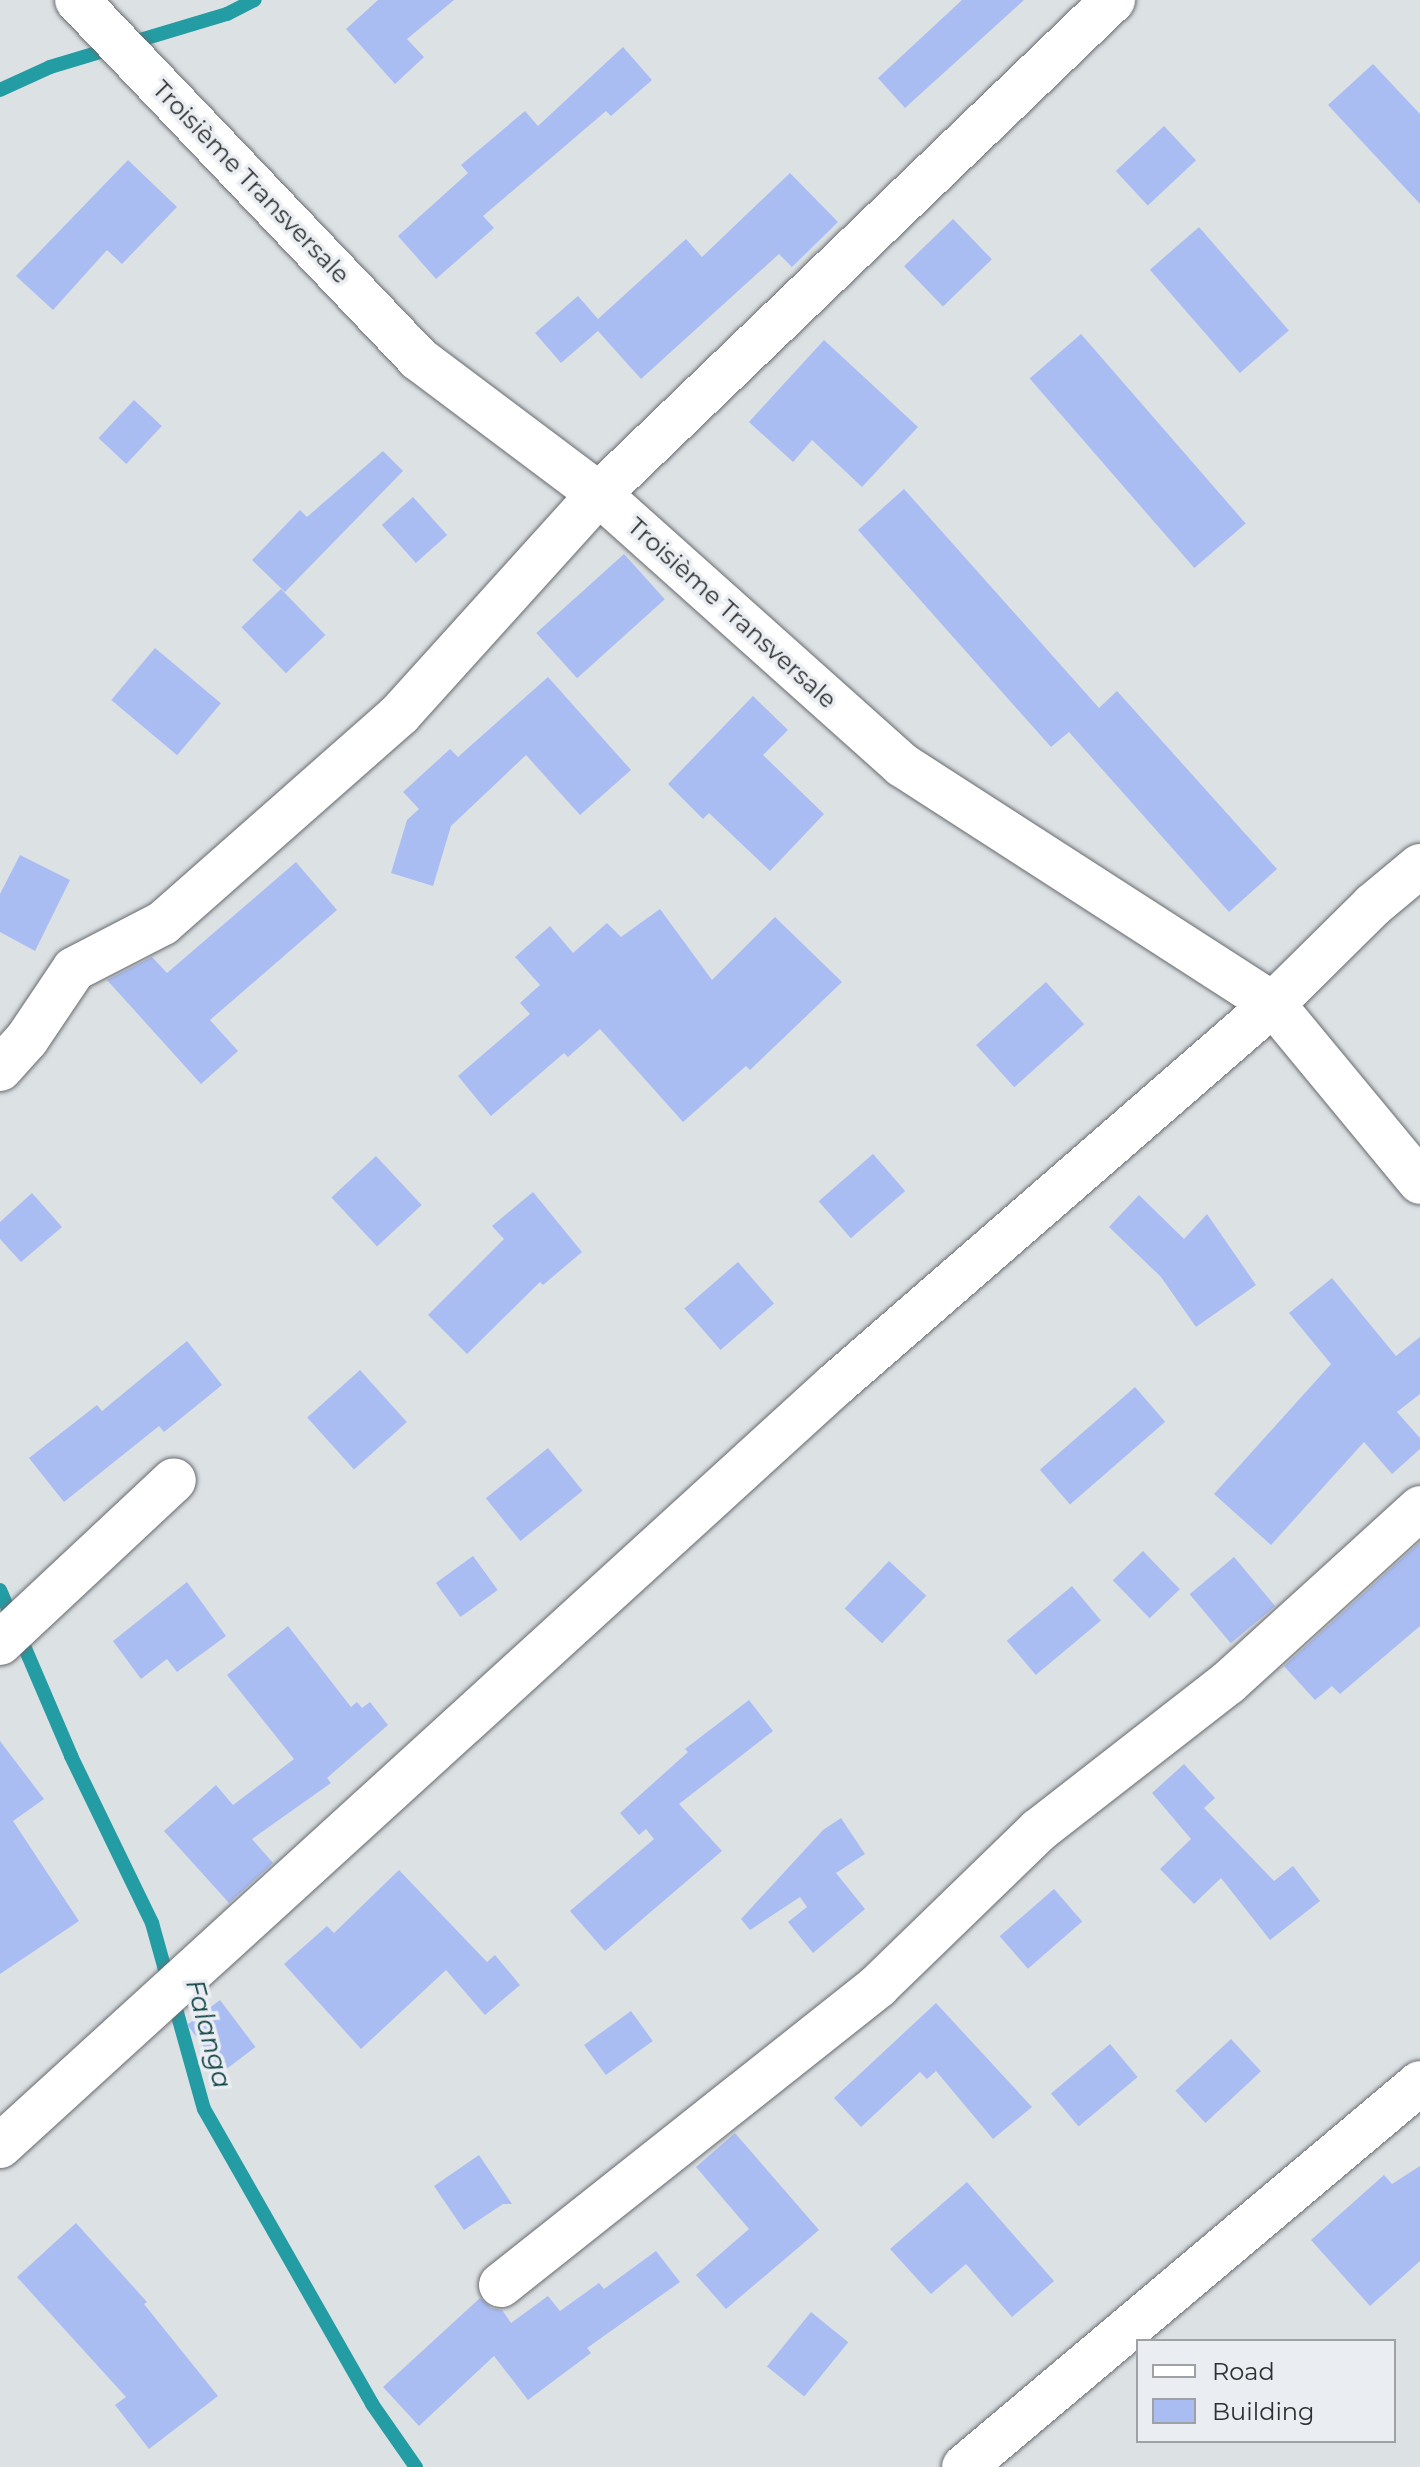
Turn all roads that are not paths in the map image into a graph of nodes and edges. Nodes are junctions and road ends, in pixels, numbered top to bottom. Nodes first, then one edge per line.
1 (77, 0) edge
2 (1113, 0) edge
3 (599, 494) junction
4 (1420, 866) edge
5 (1273, 1004) junction
6 (0, 1069) edge
7 (1420, 1182) edge
8 (174, 1480) dead end
9 (1420, 1508) edge
10 (0, 1643) edge
11 (1420, 2083) edge
12 (0, 2146) edge
13 (501, 2285) dead end
14 (964, 2467) edge

1 - 3 street, Troisième Transversale
2 - 3 street
3 - 5 street, Troisième Transversale
3 - 6 street
4 - 5 street
5 - 7 street, Troisième Transversale
5 - 12 street
8 - 10 street
9 - 13 street
11 - 14 street

